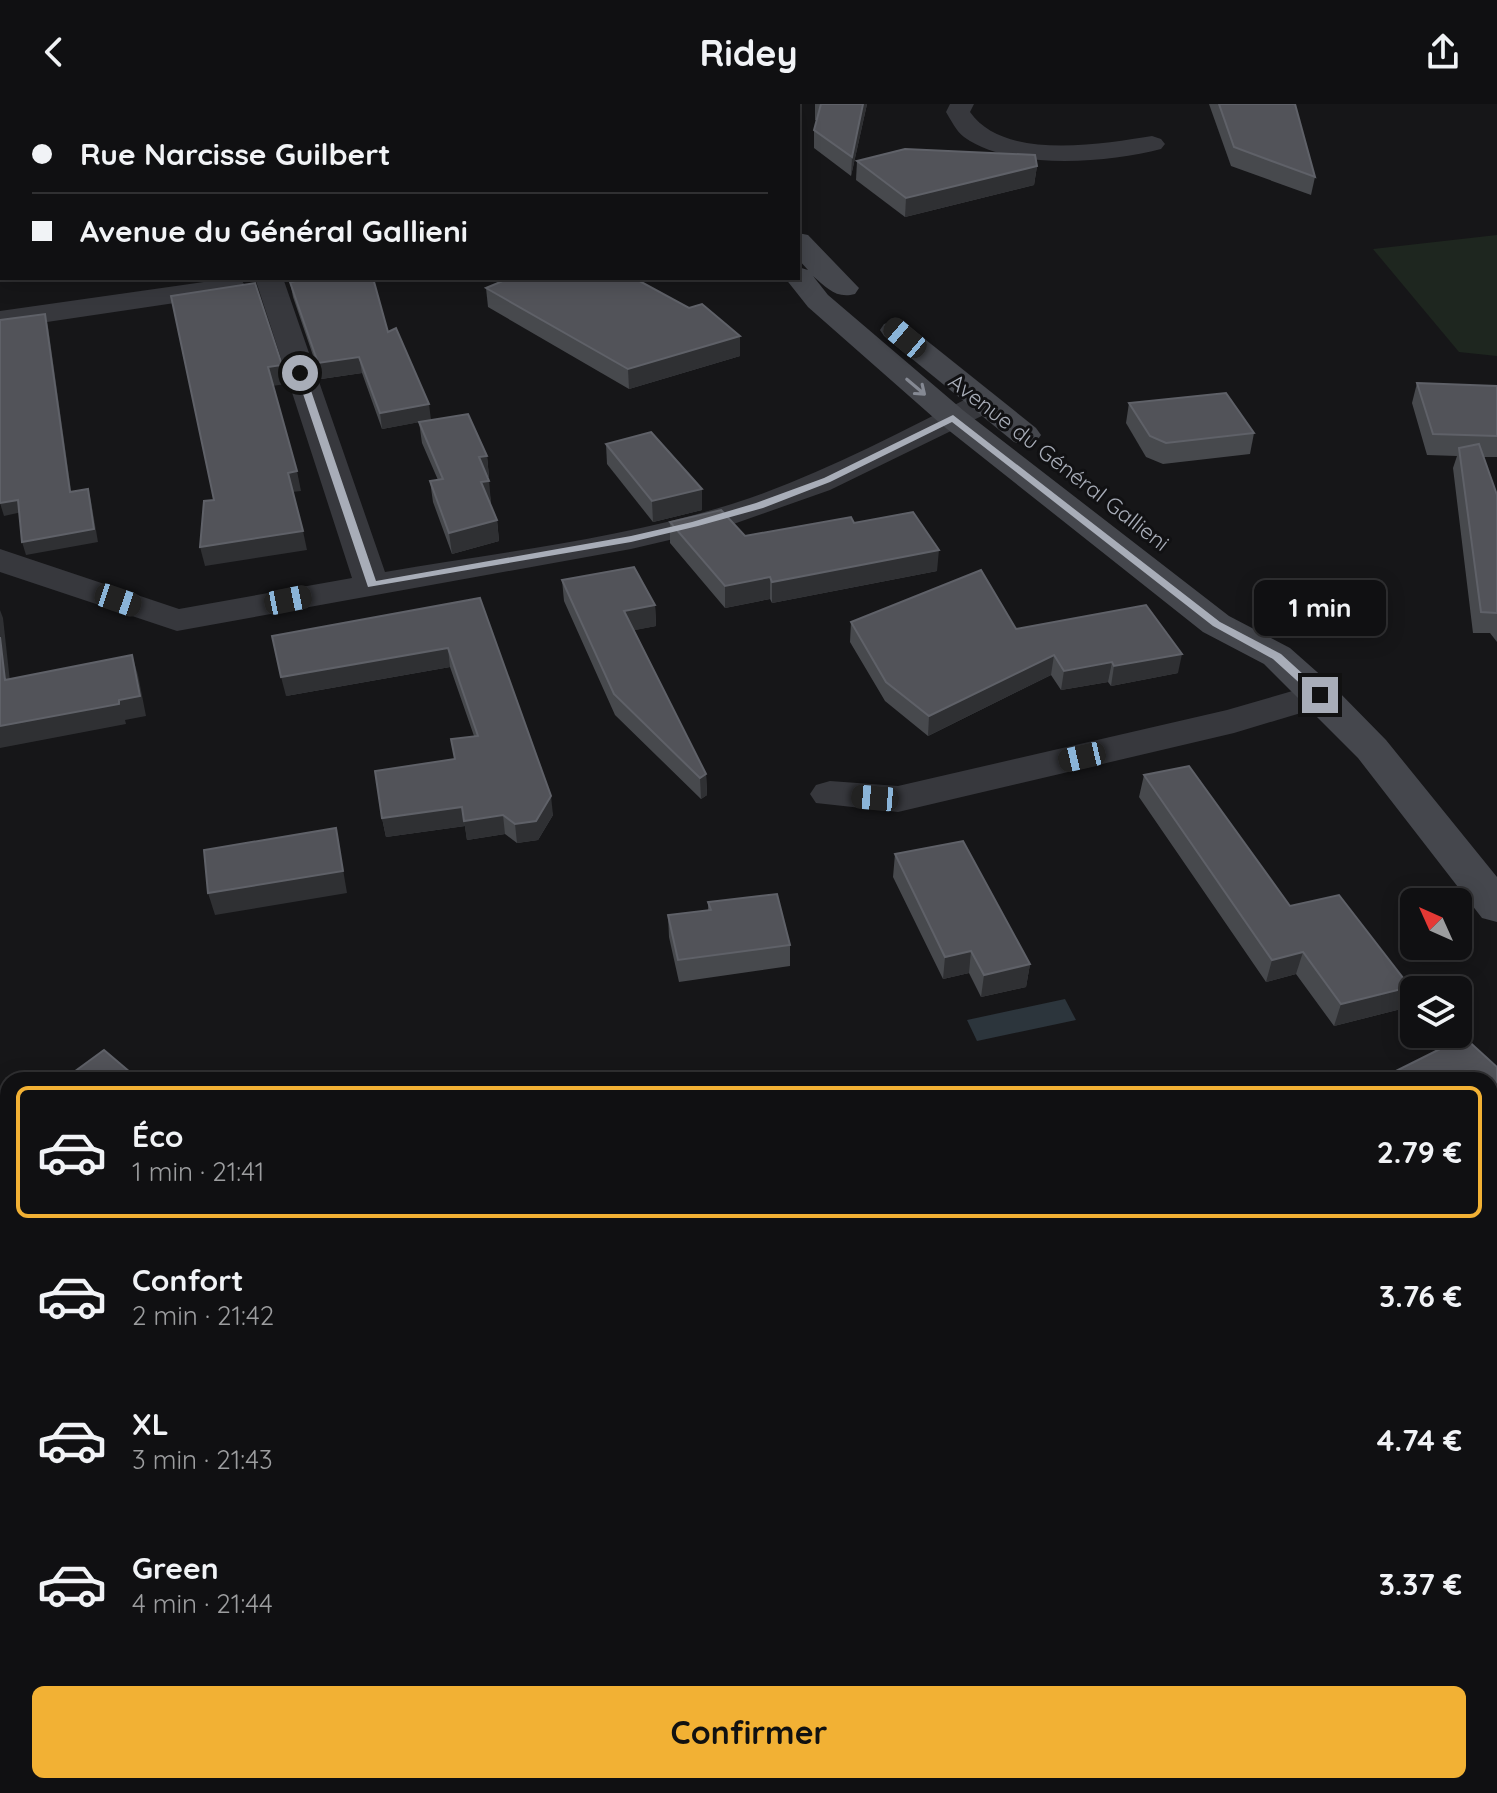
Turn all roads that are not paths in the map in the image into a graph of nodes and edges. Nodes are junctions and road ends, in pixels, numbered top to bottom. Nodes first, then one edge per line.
1 (962, 104) edge
2 (1152, 144) dead end
3 (800, 243) edge
4 (800, 278) edge
5 (269, 280) edge
6 (0, 320) edge
7 (905, 338) junction
8 (869, 347) junction
9 (968, 410) junction
10 (0, 560) edge
11 (372, 585) junction
12 (1320, 695) junction
13 (830, 794) dead end
14 (1497, 907) edge

1 - 2 street
3 - 7 street, Avenue du Général Gallieni
4 - 8 street, Avenue du Général Gallieni
5 - 6 street
5 - 11 street
7 - 8 street
7 - 9 street, Avenue du Général Gallieni
8 -> 9 street, Avenue du Général Gallieni
9 - 11 street
9 - 12 street, Avenue du Général Gallieni
10 - 11 street
12 - 13 street
12 - 14 street, Avenue du Général Gallieni

